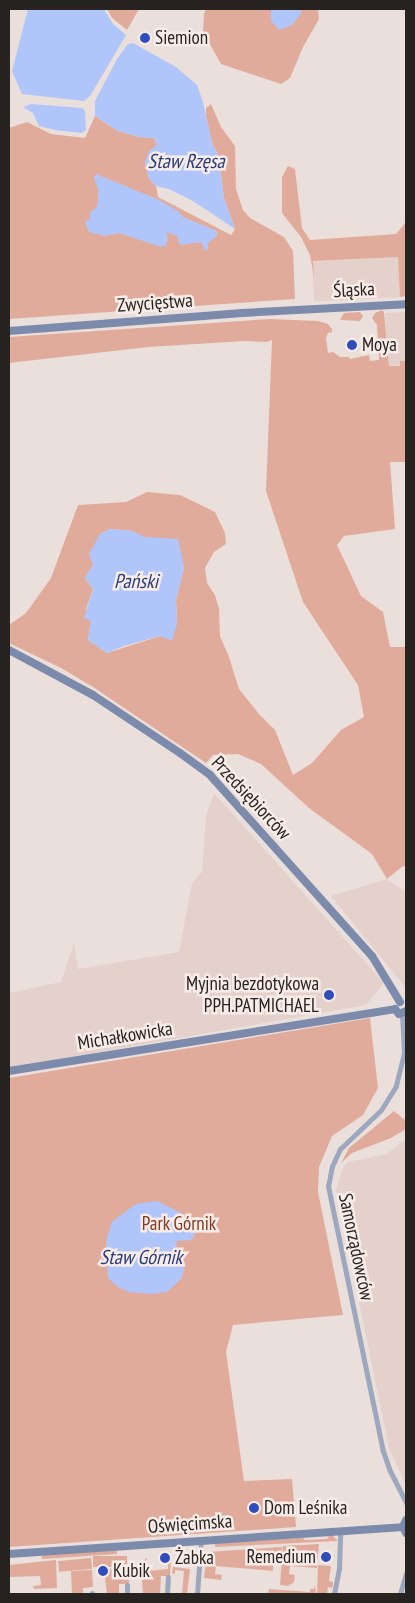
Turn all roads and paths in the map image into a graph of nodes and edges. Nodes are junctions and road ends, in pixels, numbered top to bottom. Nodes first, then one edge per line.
1 (406, 304) edge
2 (304, 310) joint
3 (9, 331) edge
4 (9, 650) edge
5 (402, 1008) edge
6 (9, 1071) edge
7 (406, 1503) edge
8 (405, 1527) edge
9 (340, 1532) junction
10 (201, 1540) junction
11 (9, 1554) edge
12 (406, 1573) edge
13 (168, 1577) dead end
14 (126, 1584) dead end
15 (127, 1594) edge
16 (167, 1594) edge
17 (197, 1594) edge
18 (334, 1594) edge
19 (400, 1594) edge

1 - 2 street, Śląska
2 - 3 street, Zwycięstwa
4 - 5 street, Przedsiębiorców
5 - 6 street, Michałkowicka
5 - 7 street, Samorządowców
8 - 9 street, Oświęcimska
9 - 10 street, Oświęcimska
9 - 18 street
10 - 11 street, Oświęcimska
10 - 17 street
12 - 19 street
13 - 16 street
14 - 15 street

